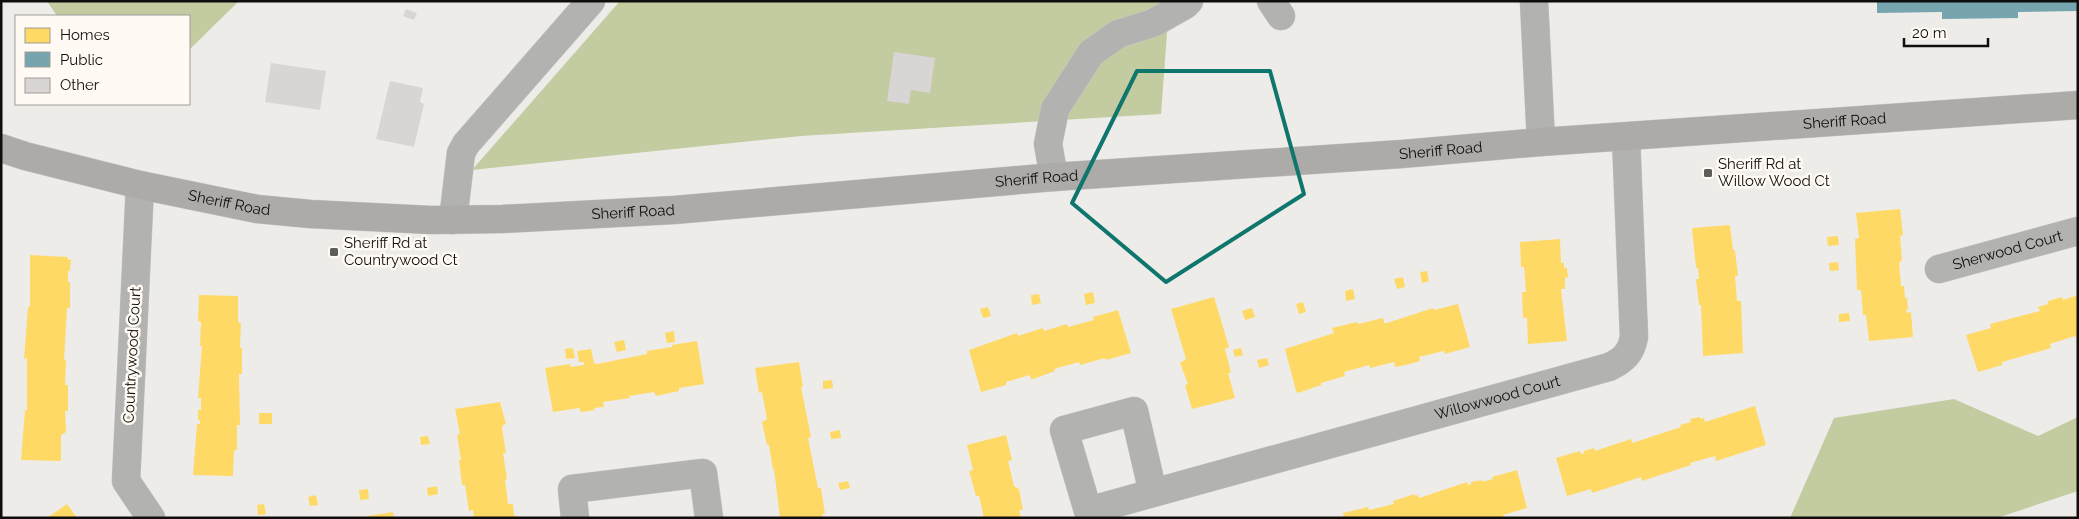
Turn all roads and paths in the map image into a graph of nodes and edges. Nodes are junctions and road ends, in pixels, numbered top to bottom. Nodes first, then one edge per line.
1 (591, 1) edge
2 (1188, 1) edge
3 (1534, 1) edge
4 (2078, 105) edge
5 (1626, 137) junction
6 (1541, 142) junction
7 (1, 148) edge
8 (1054, 177) junction
9 (140, 186) junction
10 (453, 220) junction
11 (2078, 231) edge
12 (1939, 269) dead end
13 (1153, 493) dead end
14 (151, 518) edge
15 (575, 518) edge
16 (709, 518) edge

1 - 10 street
2 - 8 street
3 - 6 street
4 - 5 main road, Sheriff Road
5 - 6 main road, Sheriff Road
5 - 13 street, Willowwood Court
6 - 8 main road, Sheriff Road
7 - 9 main road, Sheriff Road
8 - 10 main road, Sheriff Road
9 - 10 main road, Sheriff Road
9 - 14 street, Countrywood Court
11 - 12 street, Sherwood Court
15 - 16 street

